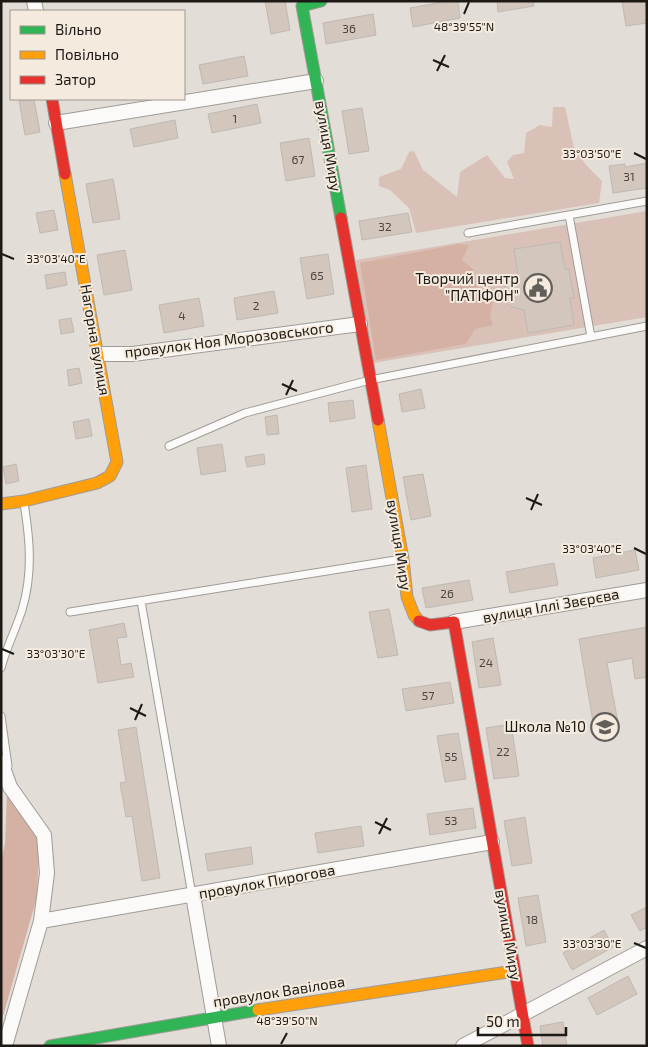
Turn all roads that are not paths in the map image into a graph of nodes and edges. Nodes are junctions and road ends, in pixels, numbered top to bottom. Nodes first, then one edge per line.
1 (321, 1) edge
2 (301, 4) edge
3 (316, 80) junction
4 (52, 100) edge
5 (56, 123) junction
6 (647, 201) edge
7 (569, 215) junction
8 (468, 233) dead end
9 (360, 324) junction
10 (647, 326) edge
11 (591, 337) junction
12 (98, 354) junction
13 (370, 380) junction
14 (169, 446) dead end
15 (24, 501) junction
16 (1, 504) edge
17 (403, 558) junction
18 (647, 590) edge
19 (141, 601) junction
20 (70, 612) dead end
21 (454, 622) junction
22 (1, 668) edge
23 (1, 716) edge
24 (1, 762) edge
25 (10, 787) junction
26 (492, 842) junction
27 (192, 895) junction
28 (41, 921) junction
29 (647, 948) edge
30 (514, 971) junction
31 (521, 1014) junction
32 (215, 1017) junction
33 (5, 1046) edge
34 (50, 1046) edge
35 (219, 1046) edge
36 (463, 1046) edge
37 (528, 1046) edge

1 - 2 street, вулиця Миру
2 - 3 street, вулиця Миру
3 - 5 street
3 - 9 street, вулиця Миру
4 - 5 street, Нагорна вулиця
5 - 12 street, Нагорна вулиця
6 - 7 lane
7 - 8 lane
7 - 11 lane
9 - 12 street, провулок Ноя Морозовського
9 - 13 street, вулиця Миру
10 - 11 lane
11 - 13 lane
12 - 15 street, Нагорна вулиця
13 - 14 lane
13 - 17 street, вулиця Миру
15 - 16 street
15 - 22 lane
17 - 19 lane
17 - 21 street, вулиця Миру
18 - 21 street, вулиця Іллі Звєрєва
19 - 20 lane
19 - 27 lane
21 - 26 street, вулиця Миру
23 - 25 lane
24 - 25 street
25 - 28 street
26 - 27 street, провулок Пирогова
26 - 30 street, вулиця Миру
27 - 28 street, провулок Пирогова
27 - 32 street
28 - 33 street
29 - 31 street
30 - 31 street, вулиця Миру
30 - 32 street, провулок Вавілова
31 - 36 street
31 - 37 street, вулиця Миру
32 - 34 street, провулок Вавілова
32 - 35 street

